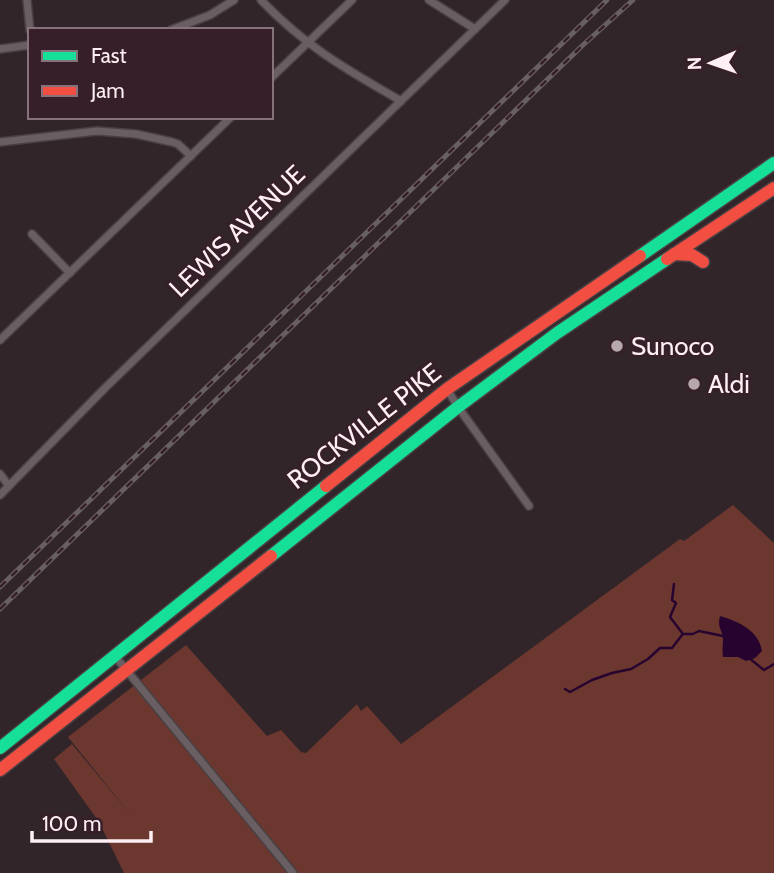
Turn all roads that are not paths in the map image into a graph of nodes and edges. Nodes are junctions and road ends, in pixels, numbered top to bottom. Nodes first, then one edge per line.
1 (27, 0) edge
2 (234, 0) edge
3 (261, 0) edge
4 (352, 0) edge
5 (429, 0) edge
6 (505, 0) edge
7 (30, 28) edge
8 (176, 28) edge
9 (475, 29) junction
10 (307, 43) junction
11 (28, 46) edge
12 (0, 48) edge
13 (273, 76) edge
14 (401, 100) junction
15 (229, 119) edge
16 (0, 142) edge
17 (191, 156) junction
18 (774, 163) edge
19 (774, 188) edge
20 (774, 195) edge
21 (758, 198) junction
22 (33, 234) dead end
23 (705, 234) junction
24 (674, 254) junction
25 (70, 273) junction
26 (0, 340) edge
27 (447, 389) junction
28 (458, 407) junction
29 (0, 474) edge
30 (9, 486) junction
31 (0, 495) edge
32 (529, 506) dead end
33 (114, 655) junction
34 (126, 669) junction
35 (19, 733) junction
36 (29, 746) junction
37 (0, 748) edge
38 (0, 770) edge
39 (293, 873) edge

1 - 7 street
2 - 8 street
3 - 10 street
4 - 10 street
5 - 9 street
6 - 9 street, LEWIS AVENUE
9 - 14 street, LEWIS AVENUE
10 - 13 street
10 - 14 street
11 - 12 street
14 - 30 street, LEWIS AVENUE
15 - 17 street
16 - 17 street
17 - 25 street
18 - 27 main road, ROCKVILLE PIKE
19 - 21 main road, ROCKVILLE PIKE
20 - 21 main road
21 - 23 main road, ROCKVILLE PIKE
22 - 25 street
23 - 24 main road, ROCKVILLE PIKE
23 - 24 main road
24 - 28 main road, ROCKVILLE PIKE
25 - 26 street
27 - 28 street
27 - 33 main road, ROCKVILLE PIKE
28 - 32 street
28 - 34 main road, ROCKVILLE PIKE
29 - 30 street
30 - 31 street, LEWIS AVENUE
33 - 34 street
33 - 35 main road, ROCKVILLE PIKE
34 - 36 main road, ROCKVILLE PIKE
34 - 39 street
35 - 36 main road
35 - 37 main road, ROCKVILLE PIKE
36 - 38 main road, ROCKVILLE PIKE

